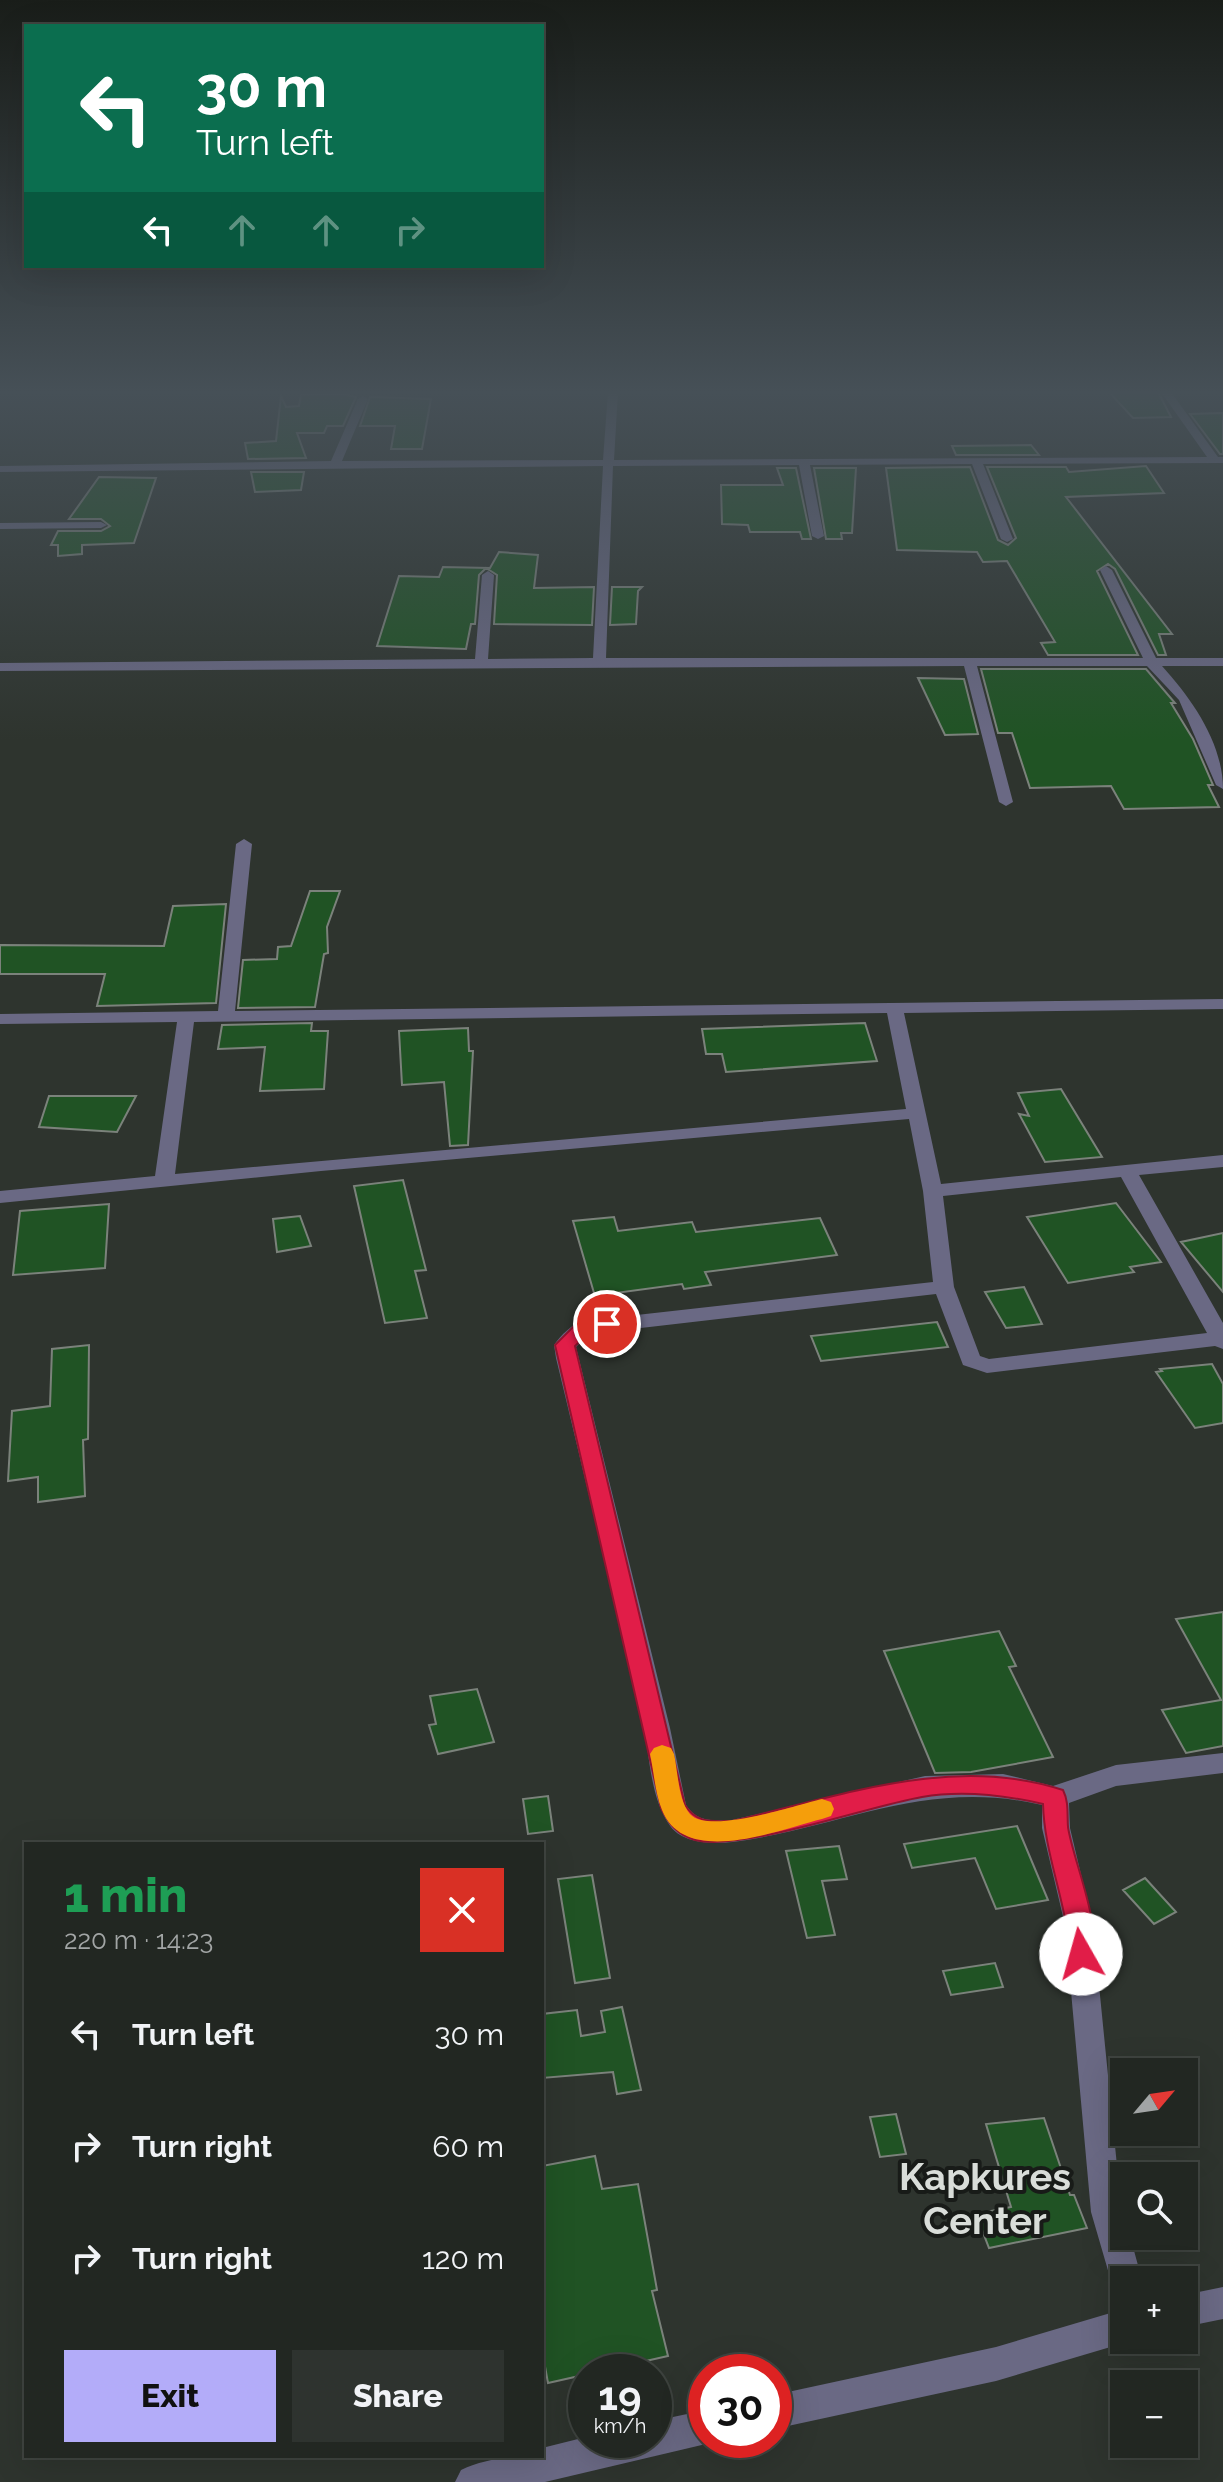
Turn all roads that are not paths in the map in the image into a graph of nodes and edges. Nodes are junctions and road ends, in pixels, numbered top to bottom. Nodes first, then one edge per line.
1 (607, 508) edge
2 (813, 508) edge
3 (995, 508) edge
4 (101, 525) dead end
5 (0, 526) edge
6 (818, 536) dead end
7 (1007, 539) dead end
8 (1106, 570) dead end
9 (488, 575) dead end
10 (599, 662) junction
11 (969, 662) junction
12 (1151, 662) junction
13 (1223, 662) edge
14 (481, 663) junction
15 (0, 667) edge
16 (1223, 785) edge
17 (1006, 802) dead end
18 (244, 844) dead end
19 (1223, 1004) edge
20 (894, 1006) junction
21 (186, 1016) junction
22 (226, 1016) junction
23 (0, 1019) edge
24 (919, 1113) junction
25 (1223, 1161) edge
26 (1128, 1173) junction
27 (164, 1181) junction
28 (933, 1191) junction
29 (0, 1197) edge
30 (944, 1287) junction
31 (1222, 1340) edge
32 (1223, 1763) edge
33 (1055, 1797) junction
34 (1122, 2266) edge
35 (1223, 2303) edge
36 (1198, 2308) edge
37 (1110, 2330) edge
38 (792, 2408) edge
39 (572, 2458) edge
40 (473, 2482) edge

1 - 10 street
2 - 6 street
3 - 7 street
4 - 5 street
8 - 12 street
9 - 14 street
10 - 11 street
10 - 14 street
11 - 12 street
11 - 17 street
12 - 13 street
12 - 16 street
14 - 15 street
18 - 22 street
19 - 20 street
20 - 22 street
20 - 24 street
21 - 22 street
21 - 23 street
21 - 27 street
24 - 27 street
24 - 28 street
25 - 26 street
26 - 28 street
26 - 31 street
27 - 29 street
28 - 30 street
30 - 31 street
30 - 33 street
32 - 33 street
33 - 34 street
35 - 36 street
37 - 38 street
39 - 40 street

